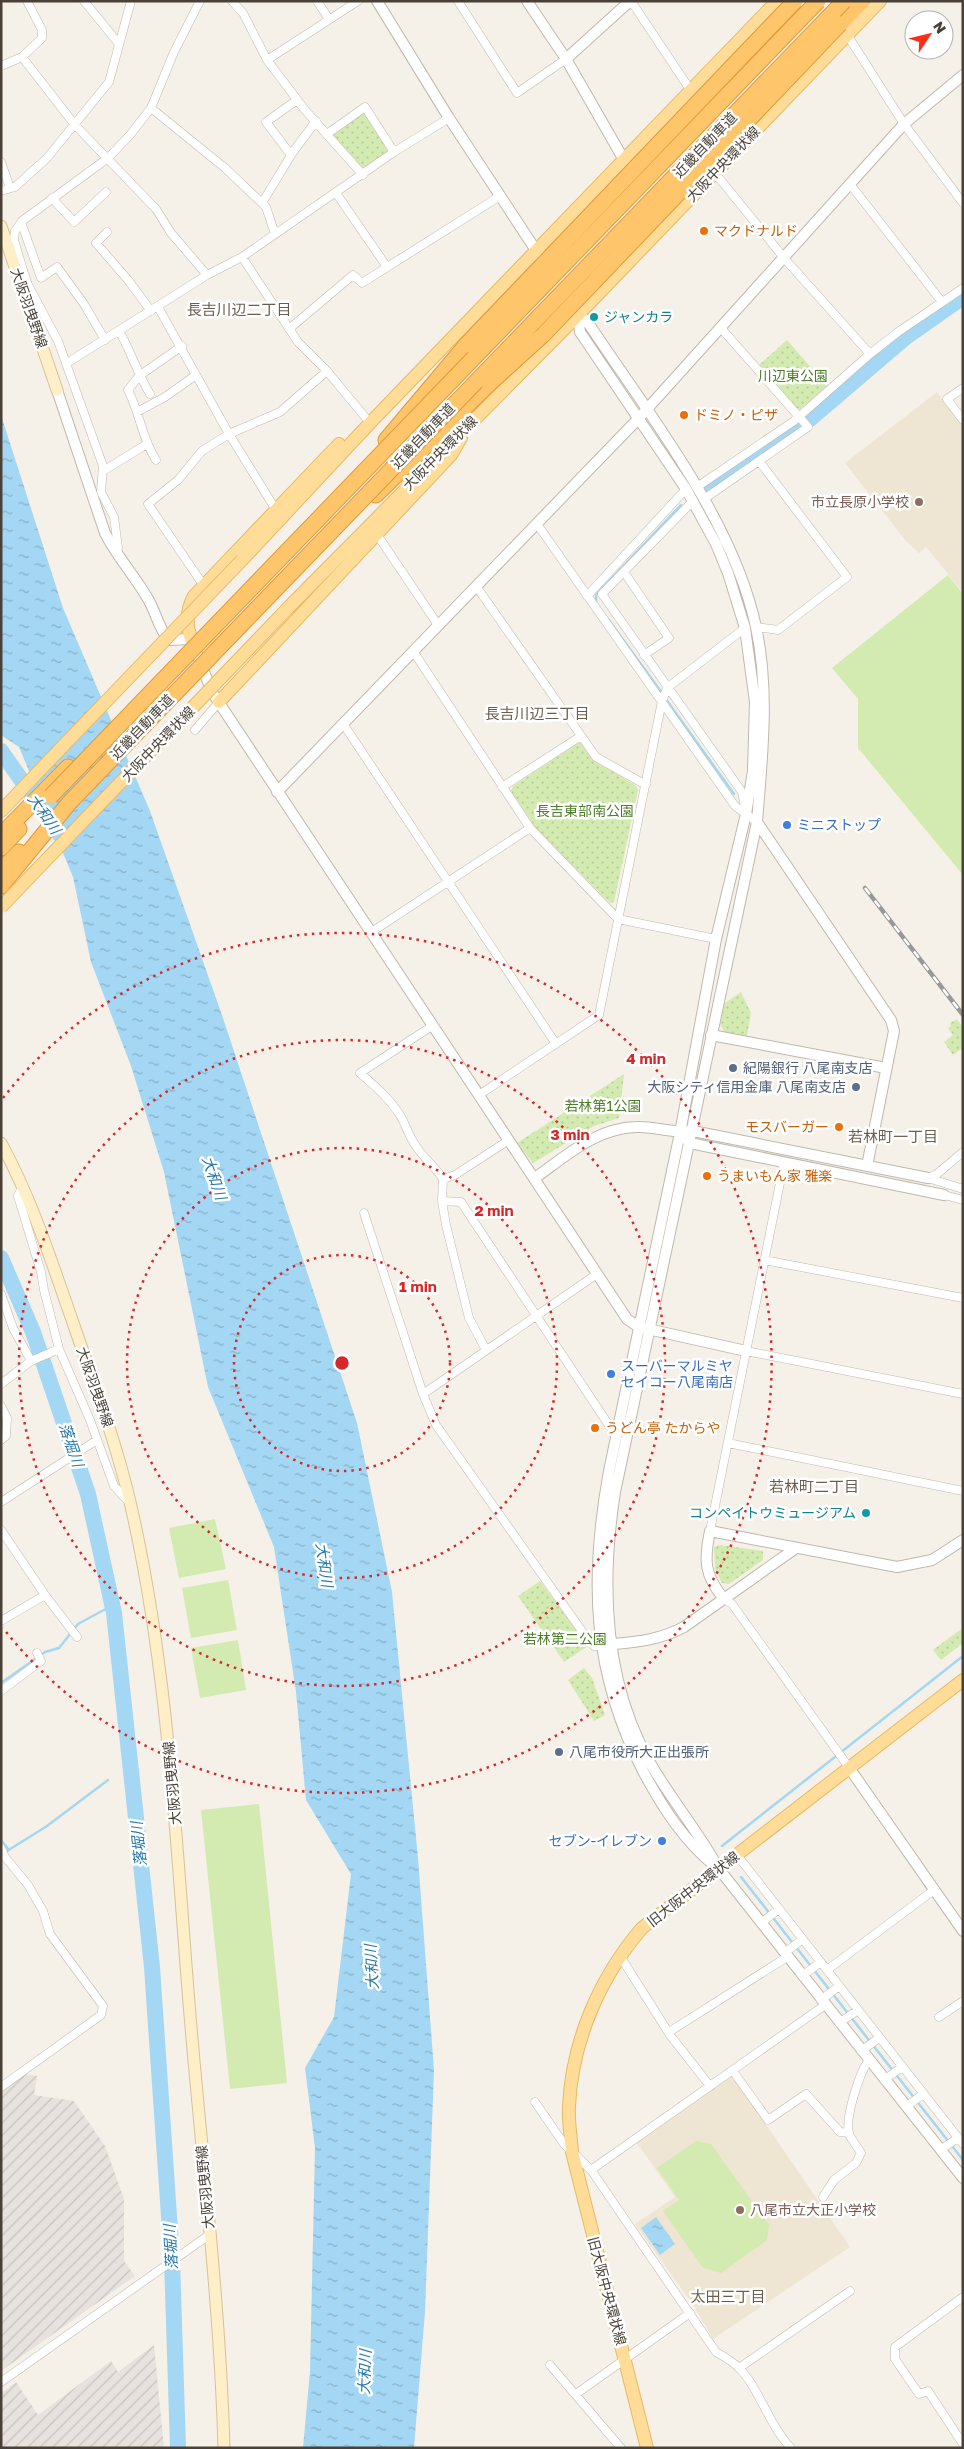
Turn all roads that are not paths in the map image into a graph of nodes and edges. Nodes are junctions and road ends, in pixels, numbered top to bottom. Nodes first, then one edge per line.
1 (27, 1) edge
2 (84, 1) edge
3 (131, 1) edge
4 (200, 1) edge
5 (232, 1) edge
6 (317, 1) edge
7 (358, 1) edge
8 (377, 1) edge
9 (458, 1) edge
10 (526, 1) edge
11 (630, 1) edge
12 (778, 1) edge
13 (795, 1) edge
14 (818, 1) edge
15 (844, 1) edge
16 (862, 1) edge
17 (880, 1) edge
18 (329, 19) junction
19 (844, 30) junction
20 (119, 44) junction
21 (22, 57) junction
22 (566, 59) junction
23 (267, 60) junction
24 (1, 66) edge
25 (963, 76) edge
26 (690, 91) junction
27 (297, 100) junction
28 (151, 108) junction
29 (449, 118) junction
30 (316, 121) junction
31 (904, 124) junction
32 (75, 126) junction
33 (327, 134) junction
34 (394, 152) junction
35 (291, 155) junction
36 (108, 158) junction
37 (624, 160) junction
38 (1, 162) edge
39 (714, 173) junction
40 (363, 175) junction
41 (850, 184) junction
42 (10, 188) junction
43 (1, 191) edge
44 (106, 192) dead end
45 (336, 193) junction
46 (500, 196) junction
47 (52, 198) junction
48 (262, 203) junction
49 (963, 203) edge
50 (21, 222) junction
51 (1, 226) edge
52 (107, 232) dead end
53 (275, 234) junction
54 (536, 251) junction
55 (242, 256) junction
56 (784, 258) junction
57 (18, 267) junction
58 (386, 267) junction
59 (207, 275) junction
60 (963, 288) edge
61 (942, 302) junction
62 (154, 309) junction
63 (578, 314) junction
64 (721, 328) junction
65 (289, 329) junction
66 (119, 331) junction
67 (105, 340) junction
68 (182, 346) junction
69 (870, 354) junction
70 (67, 363) junction
71 (327, 371) junction
72 (196, 375) junction
73 (139, 376) junction
74 (416, 376) junction
75 (963, 388) edge
76 (56, 390) joint
77 (150, 394) dead end
78 (646, 410) junction
79 (137, 412) junction
80 (800, 416) junction
81 (365, 417) junction
82 (638, 419) junction
83 (963, 420) edge
84 (468, 425) junction
85 (229, 434) junction
86 (147, 444) junction
87 (156, 460) dead end
88 (759, 461) junction
89 (103, 471) junction
90 (697, 487) junction
91 (686, 489) junction
92 (337, 498) junction
93 (704, 499) junction
94 (693, 501) junction
95 (276, 510) junction
96 (537, 524) junction
97 (376, 533) junction
98 (116, 553) junction
99 (624, 572) junction
100 (204, 586) junction
101 (476, 586) junction
102 (587, 596) junction
103 (268, 597) junction
104 (438, 625) junction
105 (756, 627) junction
106 (745, 628) junction
107 (211, 630) junction
108 (191, 639) junction
109 (413, 651) junction
110 (644, 655) junction
111 (667, 688) junction
112 (662, 701) junction
113 (219, 702) junction
114 (344, 725) junction
115 (195, 730) dead end
116 (581, 736) junction
117 (68, 766) junction
118 (646, 784) junction
119 (502, 787) junction
120 (277, 792) junction
121 (70, 802) junction
122 (1, 811) edge
123 (746, 814) junction
124 (758, 822) junction
125 (1, 826) edge
126 (530, 828) junction
127 (1, 835) edge
128 (1, 848) edge
129 (1, 870) edge
130 (449, 883) junction
131 (1, 886) edge
132 (1, 907) edge
133 (618, 919) junction
134 (370, 933) junction
135 (716, 939) junction
136 (432, 1026) junction
137 (711, 1035) junction
138 (556, 1044) junction
139 (886, 1068) junction
140 (479, 1095) junction
141 (693, 1131) junction
142 (680, 1133) junction
143 (509, 1140) junction
144 (1, 1143) edge
145 (690, 1143) junction
146 (963, 1152) edge
147 (784, 1163) junction
148 (867, 1166) junction
149 (534, 1178) junction
150 (928, 1178) junction
151 (443, 1179) junction
152 (23, 1185) junction
153 (963, 1189) edge
154 (944, 1195) joint
155 (963, 1200) edge
156 (442, 1201) junction
157 (364, 1213) dead end
158 (764, 1260) junction
159 (597, 1274) junction
160 (1, 1294) edge
161 (963, 1298) edge
162 (535, 1314) junction
163 (644, 1328) junction
164 (59, 1349) junction
165 (486, 1350) junction
166 (746, 1352) junction
167 (31, 1361) junction
168 (1, 1384) edge
169 (423, 1394) junction
170 (963, 1394) edge
171 (1, 1406) edge
172 (616, 1436) junction
173 (1, 1440) edge
174 (97, 1440) junction
175 (728, 1443) junction
176 (963, 1491) edge
177 (1, 1502) edge
178 (130, 1504) junction
179 (1, 1530) edge
180 (710, 1531) junction
181 (963, 1540) edge
182 (796, 1548) junction
183 (45, 1595) junction
184 (724, 1599) junction
185 (1, 1621) edge
186 (77, 1636) dead end
187 (606, 1645) junction
188 (37, 1653) dead end
189 (963, 1680) edge
190 (1, 1691) edge
191 (850, 1769) junction
192 (1, 1848) edge
193 (737, 1855) junction
194 (719, 1869) junction
195 (934, 1890) junction
196 (779, 1909) junction
197 (764, 1920) junction
198 (961, 1925) edge
199 (803, 1939) junction
200 (788, 1952) junction
201 (620, 1956) junction
202 (821, 1962) junction
203 (827, 1970) junction
204 (806, 1973) junction
205 (839, 1986) junction
206 (825, 2000) junction
207 (963, 2001) edge
208 (858, 2010) junction
209 (939, 2017) dead end
210 (843, 2021) junction
211 (669, 2032) junction
212 (880, 2038) junction
213 (864, 2049) junction
214 (868, 2061) junction
215 (902, 2067) junction
216 (733, 2071) junction
217 (887, 2078) junction
218 (710, 2086) junction
219 (1, 2087) edge
220 (923, 2094) junction
221 (535, 2102) dead end
222 (909, 2105) junction
223 (849, 2133) junction
224 (960, 2141) edge
225 (944, 2148) junction
226 (572, 2152) junction
227 (591, 2170) junction
228 (963, 2178) edge
229 (823, 2197) dead end
230 (209, 2235) junction
231 (850, 2290) dead end
232 (963, 2297) edge
233 (690, 2314) junction
234 (624, 2358) junction
235 (550, 2364) dead end
236 (739, 2368) junction
237 (1, 2382) edge
238 (576, 2394) junction
239 (963, 2444) edge
240 (224, 2448) edge
241 (621, 2448) edge
242 (647, 2448) edge
243 (792, 2448) edge

1 - 21 street
2 - 20 street
3 - 20 street
4 - 28 street
5 - 23 street
6 - 18 street
7 - 18 street
8 - 29 street
9 - 22 street
10 - 22 street
11 - 22 street
11 - 26 street
12 - 26 main road
13 - 92 highway, bridge
14 - 92 highway, 近畿自動車道, bridge
15 - 103 highway, 近畿自動車道, bridge
16 - 19 highway
17 - 19 main road, 大阪中央環状線
18 - 23 street
19 - 31 street
19 - 39 main road, 大阪中央環状線
19 - 103 highway, bridge
20 - 32 street
21 - 24 street
21 - 32 street
22 - 37 street
23 - 27 street
25 - 31 street
26 - 37 main road
27 - 30 street
27 - 35 street
28 - 36 street
28 - 48 street
29 - 34 street
29 - 46 street
30 - 33 street
30 - 35 street
31 - 41 street
31 - 49 street
32 - 36 street
32 - 42 street
33 - 34 street
33 - 40 street
34 - 40 street
35 - 48 street
36 - 47 street
36 - 59 street
37 - 54 main road
38 - 42 street
39 - 56 street
39 - 63 main road, 大阪中央環状線
40 - 45 street
41 - 56 street
41 - 61 street
42 - 43 street
44 - 47 street
45 - 53 street
45 - 58 street
46 - 54 street
46 - 58 street
47 - 50 street
48 - 53 street
50 - 57 street
50 - 67 street
51 - 57 main road, 大阪羽曳野線
52 - 62 street
53 - 55 street
54 - 63 street
54 - 74 main road
55 - 59 street
55 - 65 street
56 - 64 street
56 - 69 street
57 - 70 street
57 - 76 main road, 大阪羽曳野線
58 - 65 street
59 - 62 street
60 - 61 street
61 - 69 street
62 - 66 street
62 - 68 street
63 - 78 street
63 - 82 street
63 - 84 main road, 大阪中央環状線
64 - 78 street
64 - 80 street
65 - 71 street
66 - 67 street
66 - 73 street
67 - 70 street
68 - 72 street
68 - 73 street
69 - 80 street
70 - 89 street
71 - 81 street
71 - 85 street
72 - 79 street
72 - 85 street
73 - 77 street
73 - 79 street
74 - 81 main road
74 - 122 main road, bridge
75 - 83 street
76 - 98 street
78 - 82 street
78 - 90 street
79 - 86 street
80 - 88 street
80 - 90 street
81 - 95 main road
82 - 91 street
82 - 96 street
84 - 97 main road
84 - 132 main road, 大阪中央環状線, bridge
85 - 95 street
85 - 100 street
86 - 87 street
86 - 89 street
88 - 93 street
88 - 105 street
89 - 98 street
90 - 93 street
91 - 94 street
91 - 102 street
92 - 107 highway, 近畿自動車道, bridge
93 - 105 street
94 - 99 street
94 - 106 street
95 - 100 main road
96 - 101 street
96 - 102 street
97 - 104 street
97 - 113 main road
98 - 108 street
99 - 110 street
99 - 110 street
100 - 108 main road
101 - 104 street
101 - 116 street
102 - 112 street
103 - 121 highway, 近畿自動車道, bridge
104 - 109 street
105 - 124 street
106 - 111 street
106 - 123 street
107 - 117 highway, bridge
107 - 128 highway, 近畿自動車道, bridge
108 - 113 street
109 - 114 street
109 - 119 street
110 - 111 street
111 - 112 street
111 - 123 street
112 - 118 street
112 - 123 street
113 - 115 street
113 - 120 street
114 - 120 street
114 - 130 street
116 - 118 street
116 - 119 street
117 - 125 highway
117 - 127 highway
118 - 133 street
119 - 126 street
120 - 134 street
121 - 129 highway, 近畿自動車道
121 - 131 highway
123 - 124 street
123 - 135 street
124 - 137 street
124 - 139 street
126 - 130 street
126 - 133 street
130 - 134 street
130 - 138 street
133 - 135 street
133 - 138 street
134 - 136 street
135 - 142 street
136 - 140 street
136 - 151 street
137 - 139 street
137 - 141 street
138 - 140 street
139 - 148 street
140 - 143 street
141 - 142 street
141 - 145 street
141 - 148 street
142 - 145 street
142 - 149 street
142 - 163 street
143 - 149 street
143 - 151 street
144 - 152 main road, 大阪羽曳野線
145 - 147 street
145 - 163 street
146 - 150 street
147 - 154 street
147 - 158 street
148 - 150 street
149 - 159 street
150 - 153 street
151 - 156 street
152 - 164 street
152 - 178 main road, 大阪羽曳野線
154 - 155 street
156 - 162 street
156 - 165 street
157 - 169 street
158 - 161 street
158 - 166 street
159 - 162 street
159 - 163 street
160 - 167 street
162 - 165 street
162 - 172 street
163 - 166 street
163 - 172 street
163 - 187 street
164 - 167 street
164 - 174 street
165 - 169 street
166 - 170 street
166 - 175 street
167 - 168 street
169 - 187 street
171 - 173 street
172 - 187 street
174 - 177 street
174 - 178 street
175 - 176 street
175 - 180 street
178 - 230 main road, 大阪羽曳野線
179 - 183 street
180 - 182 street
180 - 184 street
181 - 182 street
182 - 184 street
183 - 185 street
183 - 186 street
184 - 187 street
184 - 191 street
187 - 194 street
188 - 190 street
189 - 191 main road, 旧大阪中央環状線
191 - 193 main road, 旧大阪中央環状線
191 - 195 street
192 - 219 street
193 - 194 main road, 旧大阪中央環状線
193 - 196 street
194 - 197 street
194 - 201 main road, 旧大阪中央環状線
195 - 198 street
195 - 203 street
196 - 197 street
196 - 199 street
197 - 200 street
199 - 200 street
199 - 202 street
200 - 204 street
200 - 211 street
201 - 211 street
201 - 226 main road, 旧大阪中央環状線
202 - 203 street
202 - 204 street
203 - 205 street
204 - 206 street
205 - 206 street
205 - 208 street
206 - 210 street
206 - 216 street
207 - 209 street
208 - 210 street
208 - 212 street
210 - 213 street
211 - 218 street
212 - 213 street
212 - 215 street
213 - 214 street
214 - 217 street
214 - 223 street
215 - 217 street
215 - 220 street
216 - 218 street
216 - 223 street
217 - 222 street
218 - 227 street
220 - 222 street
220 - 224 street
221 - 226 street
222 - 225 street
223 - 229 street
224 - 225 street
225 - 228 street
226 - 227 street
226 - 234 main road, 旧大阪中央環状線
227 - 233 street
230 - 237 street
230 - 240 main road, 大阪羽曳野線
231 - 236 street
232 - 239 street
233 - 234 street
233 - 236 street
234 - 238 street
234 - 242 main road, 旧大阪中央環状線
235 - 238 street
236 - 243 street
238 - 241 street

